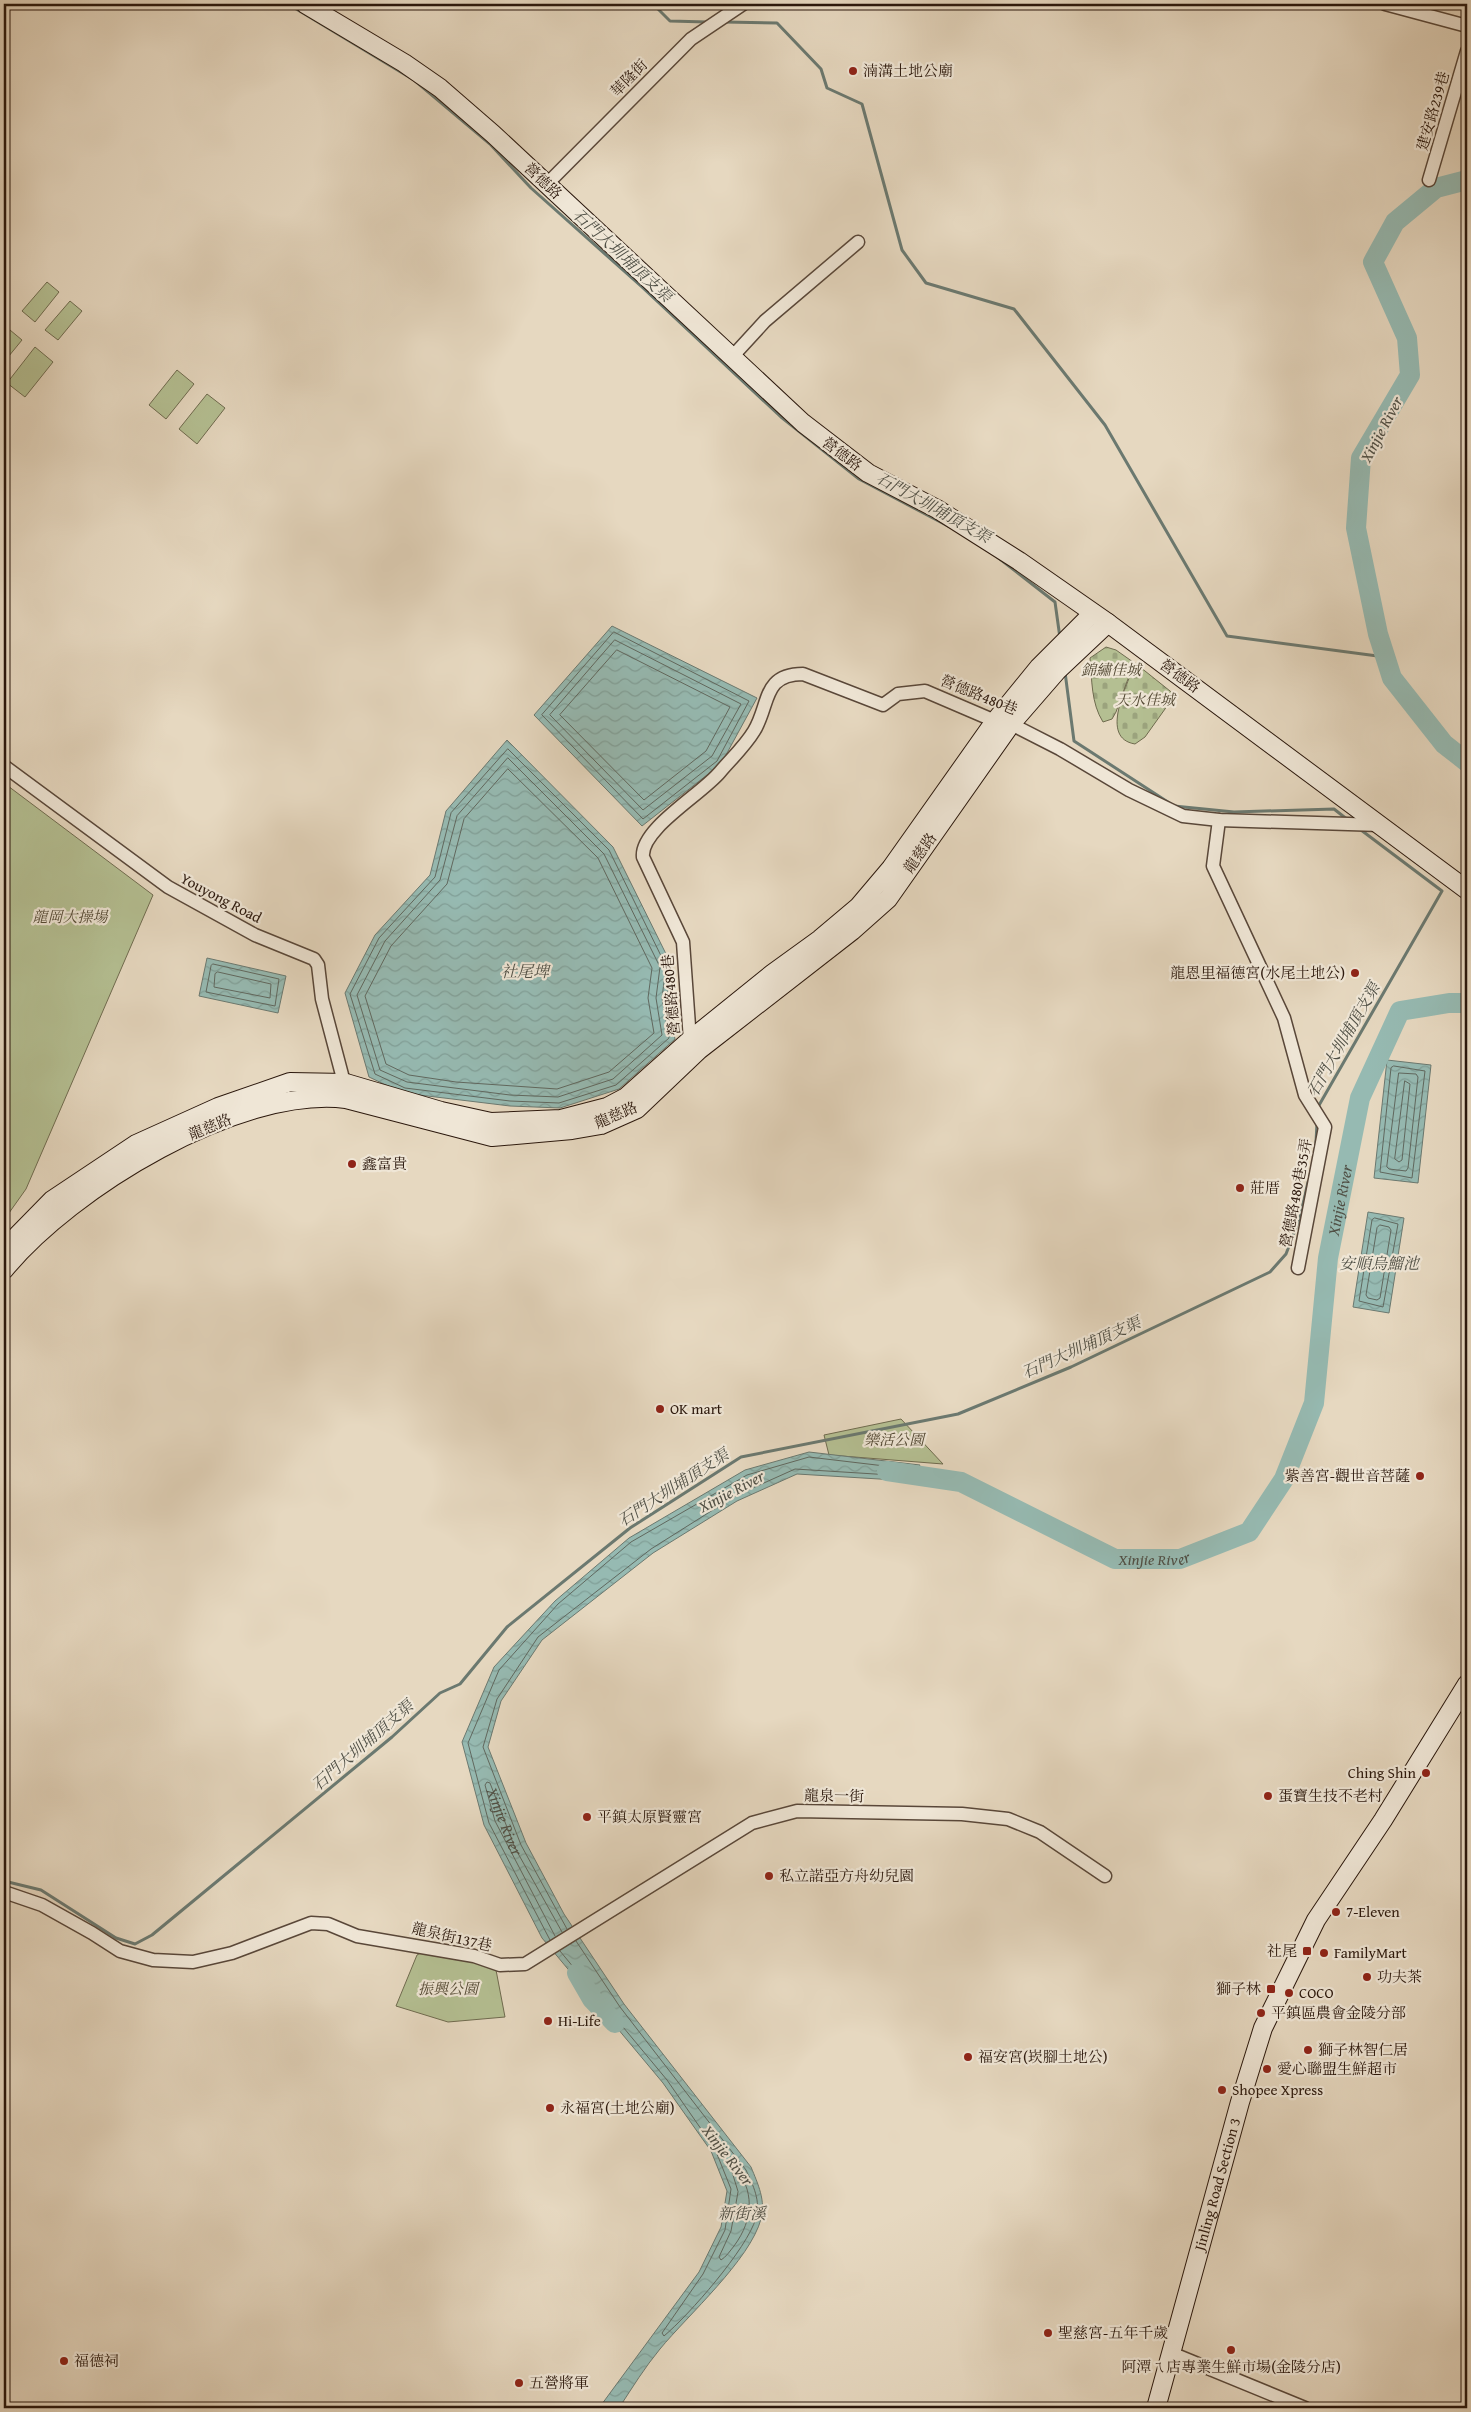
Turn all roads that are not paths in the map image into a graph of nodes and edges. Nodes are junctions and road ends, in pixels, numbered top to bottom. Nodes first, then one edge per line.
1 (305, 4) edge
2 (743, 4) edge
3 (1385, 4) edge
4 (1467, 26) edge
5 (1467, 51) edge
6 (1429, 180) dead end
7 (546, 185) junction
8 (858, 242) dead end
9 (732, 357) junction
10 (1093, 612) junction
11 (1108, 623) junction
12 (1003, 723) junction
13 (4, 766) edge
14 (1220, 820) junction
15 (1381, 825) junction
16 (1467, 890) edge
17 (694, 1045) junction
18 (346, 1091) junction
19 (220, 1114) junction
20 (4, 1249) edge
21 (1298, 1268) dead end
22 (4, 1270) edge
23 (1467, 1684) edge
24 (1105, 1876) dead end
25 (4, 1892) edge
26 (538, 1956) joint
27 (1171, 2353) junction
28 (1156, 2408) edge
29 (1305, 2408) edge

1 - 7 street, 營德路
2 - 7 street, 華隆街
3 - 4 street
5 - 6 street, 建安路239巷
7 - 9 street, 營德路
8 - 9 street
9 - 10 street, 營德路
10 - 11 street, 營德路
10 - 12 street, 龍慈路
11 - 12 street, 龍慈路
11 - 15 street, 營德路
12 - 14 street, 營德路480巷
12 - 17 street, 龍慈路
12 - 17 street, 營德路480巷
13 - 18 street, Youyong Road
14 - 15 street, 營德路480巷
14 - 21 street, 營德路480巷35弄
15 - 16 street, 營德路
17 - 18 street, 龍慈路
18 - 19 street, 龍慈路
19 - 20 street, 龍慈路
19 - 22 street, 龍慈路
23 - 27 street, Jinling Road Section 3
24 - 26 street, 龍泉一街
25 - 26 street, 龍泉街137巷
27 - 28 street, Jinling Road Section 3
27 - 29 street

